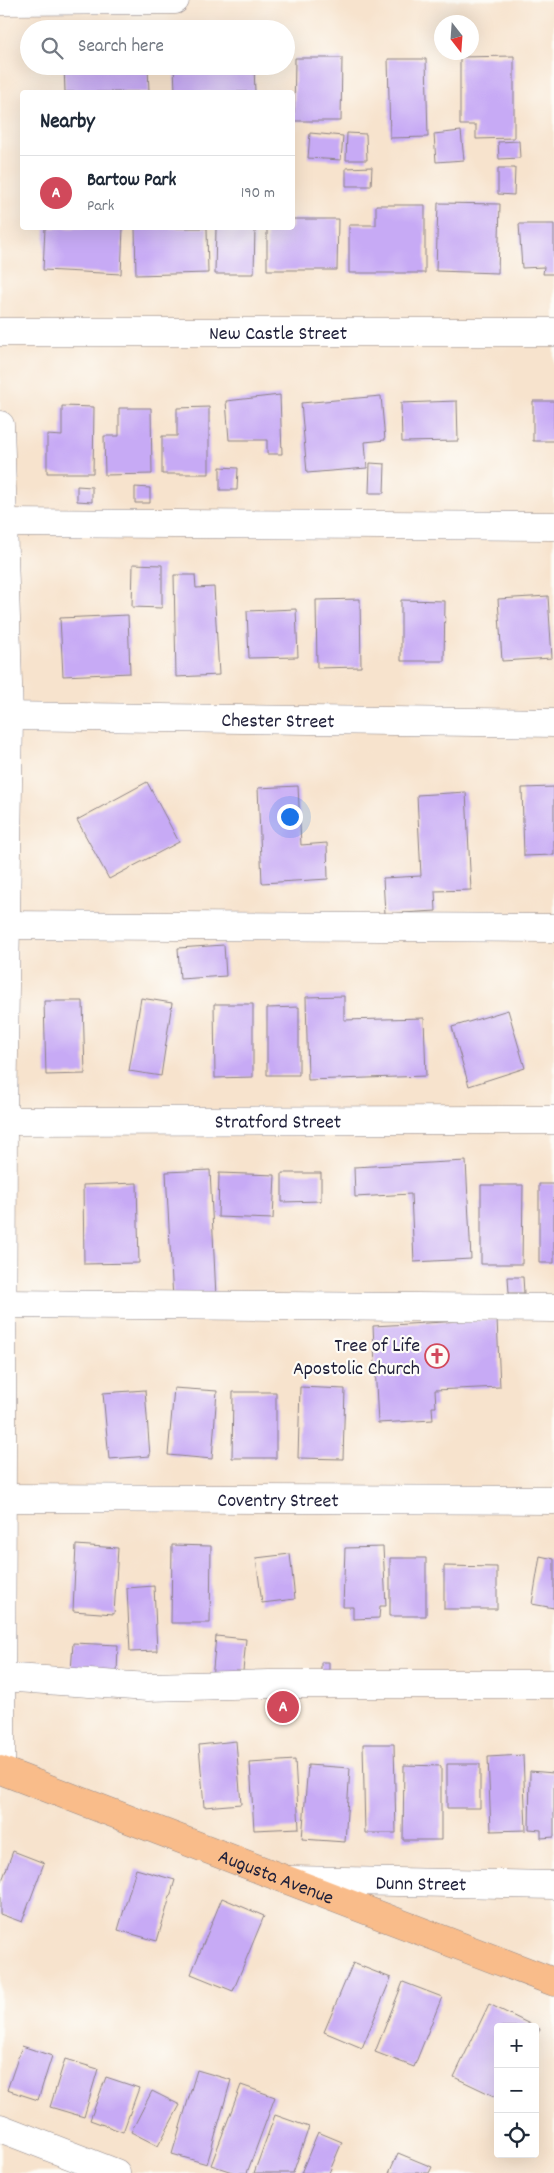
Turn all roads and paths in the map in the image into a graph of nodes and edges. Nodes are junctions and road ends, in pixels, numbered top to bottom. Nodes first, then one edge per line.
1 (175, 0) edge
2 (0, 1) edge
3 (0, 332) edge
4 (554, 332) edge
5 (0, 425) edge
6 (2, 523) edge
7 (554, 526) edge
8 (5, 716) edge
9 (554, 723) edge
10 (3, 925) edge
11 (554, 928) edge
12 (554, 1120) edge
13 (1, 1121) edge
14 (1, 1304) edge
15 (554, 1308) edge
16 (1, 1498) edge
17 (554, 1500) edge
18 (1, 1677) junction
19 (554, 1684) edge
20 (0, 1770) edge
21 (287, 1880) junction
22 (554, 1886) edge
23 (554, 1982) edge
24 (0, 2128) edge
25 (116, 2173) edge

1 - 2 street
3 - 4 street, New Castle Street
5 - 6 street
6 - 7 street
6 - 8 street
8 - 9 street, Chester Street
8 - 10 street
10 - 11 street
10 - 13 street
12 - 13 street, Stratford Street
13 - 14 street
14 - 15 street
14 - 16 street
16 - 17 street, Coventry Street
16 - 18 street
18 - 19 street
18 - 20 street
20 - 21 main road, Augusta Avenue
21 - 22 street, Dunn Street
21 - 23 main road, Augusta Avenue
24 - 25 street

